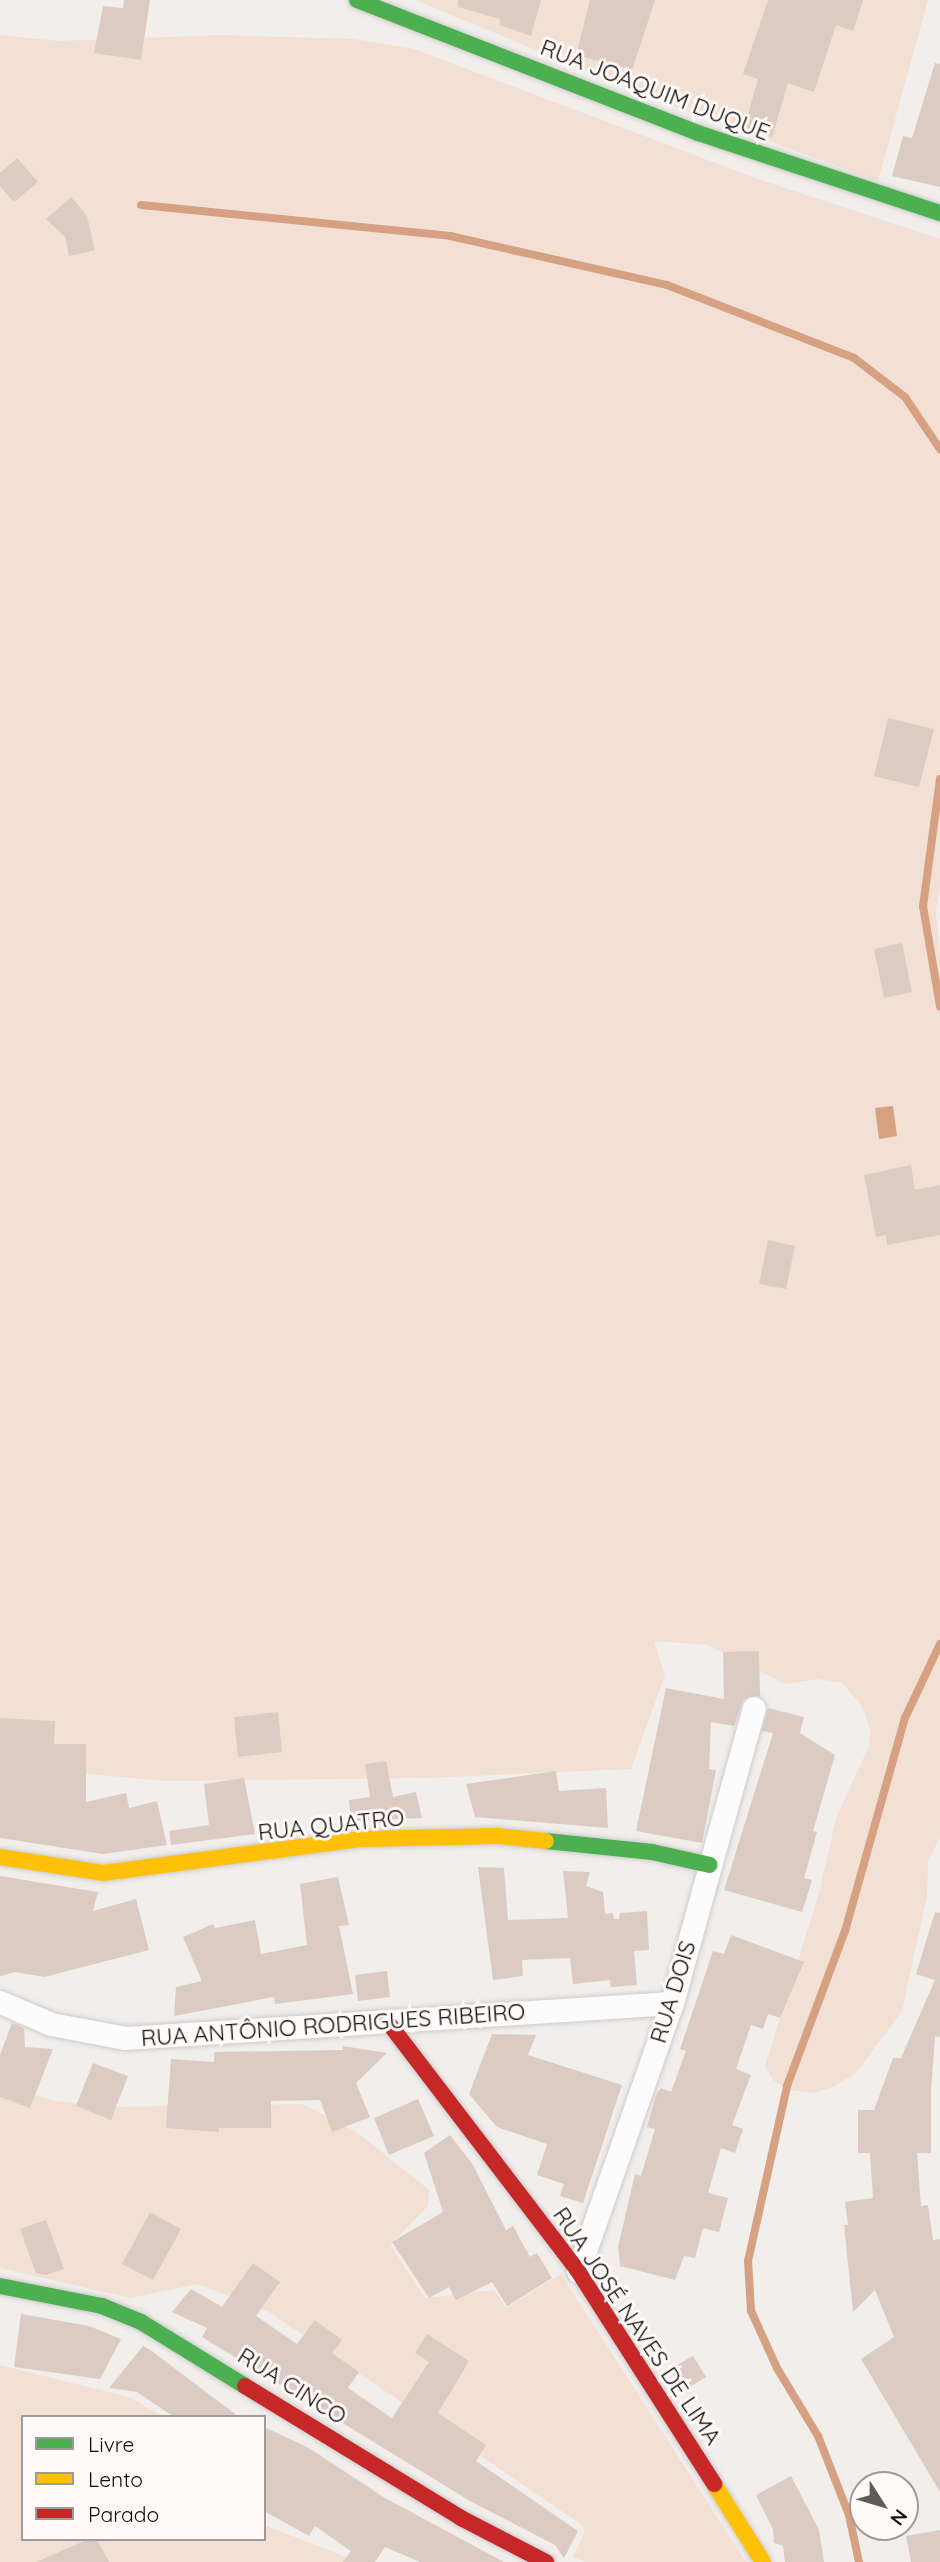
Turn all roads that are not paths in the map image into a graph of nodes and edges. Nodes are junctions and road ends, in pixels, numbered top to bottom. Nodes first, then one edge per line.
1 (357, 0) edge
2 (940, 213) edge
3 (754, 1708) dead end
4 (0, 1857) edge
5 (710, 1865) junction
6 (0, 2002) edge
7 (672, 2003) junction
8 (387, 2021) junction
9 (578, 2271) junction
10 (0, 2286) edge
11 (546, 2562) edge
12 (763, 2562) edge

1 - 2 street, RUA JOAQUIM DUQUE
3 - 5 street, RUA DOIS
4 - 5 street, RUA QUATRO
5 - 7 street, RUA DOIS
6 - 8 street, RUA ANTÔNIO RODRIGUES RIBEIRO
7 - 8 street, RUA ANTÔNIO RODRIGUES RIBEIRO
7 - 9 street, RUA DOIS
8 - 9 street, RUA JOSÉ NAVES DE LIMA
9 - 12 street, RUA JOSÉ NAVES DE LIMA
10 - 11 street, RUA CINCO

